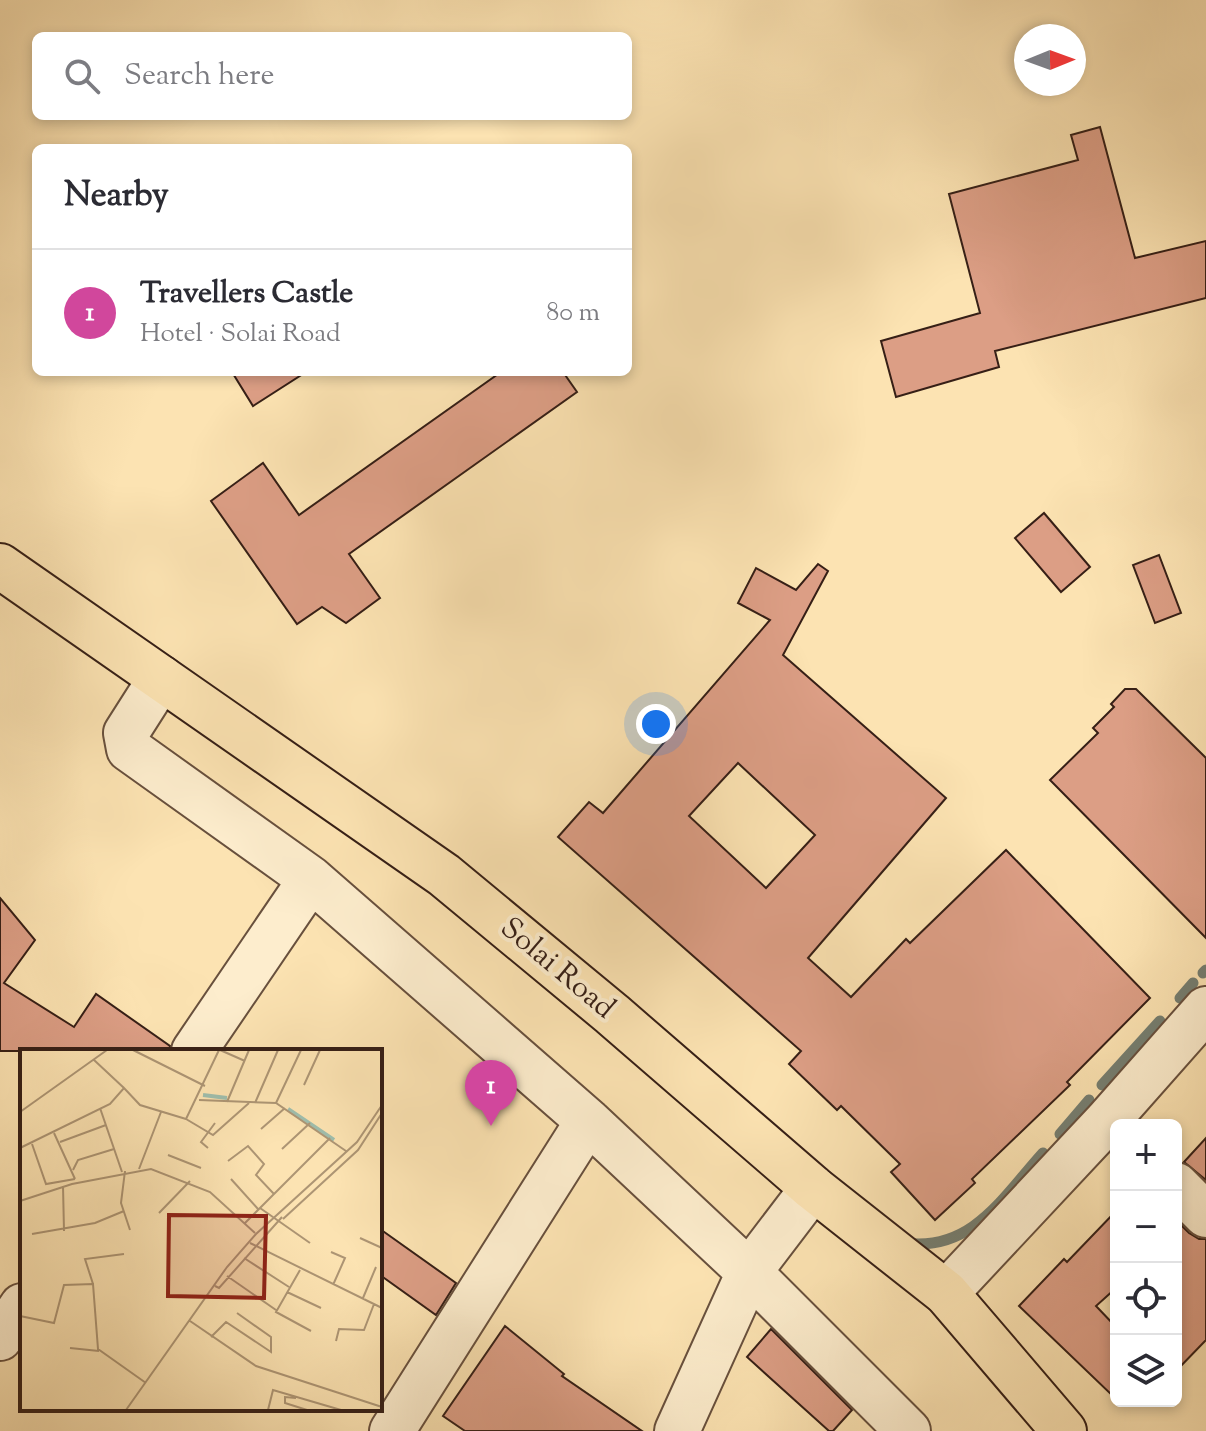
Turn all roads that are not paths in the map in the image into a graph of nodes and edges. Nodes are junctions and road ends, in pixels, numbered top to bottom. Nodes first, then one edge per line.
1 (0, 566) edge
2 (161, 678) junction
3 (311, 879) junction
4 (1206, 1009) edge
5 (195, 1049) edge
6 (1116, 1119) edge
7 (588, 1121) junction
8 (1110, 1126) edge
9 (813, 1188) junction
10 (1182, 1191) edge
11 (1206, 1215) edge
12 (749, 1272) junction
13 (946, 1293) junction
14 (20, 1309) edge
15 (0, 1338) edge
16 (392, 1431) edge
17 (677, 1431) edge
18 (908, 1431) edge
19 (1064, 1431) edge

1 - 2 highway, Solai Road
2 - 3 street
2 - 9 highway, Solai Road
3 - 5 street
3 - 7 street
4 - 6 street
7 - 12 street
7 - 16 street
8 - 13 street
9 - 12 street
9 - 13 highway, Solai Road
10 - 11 street
12 - 17 street
12 - 18 street
13 - 19 highway, Solai Road
14 - 15 street

